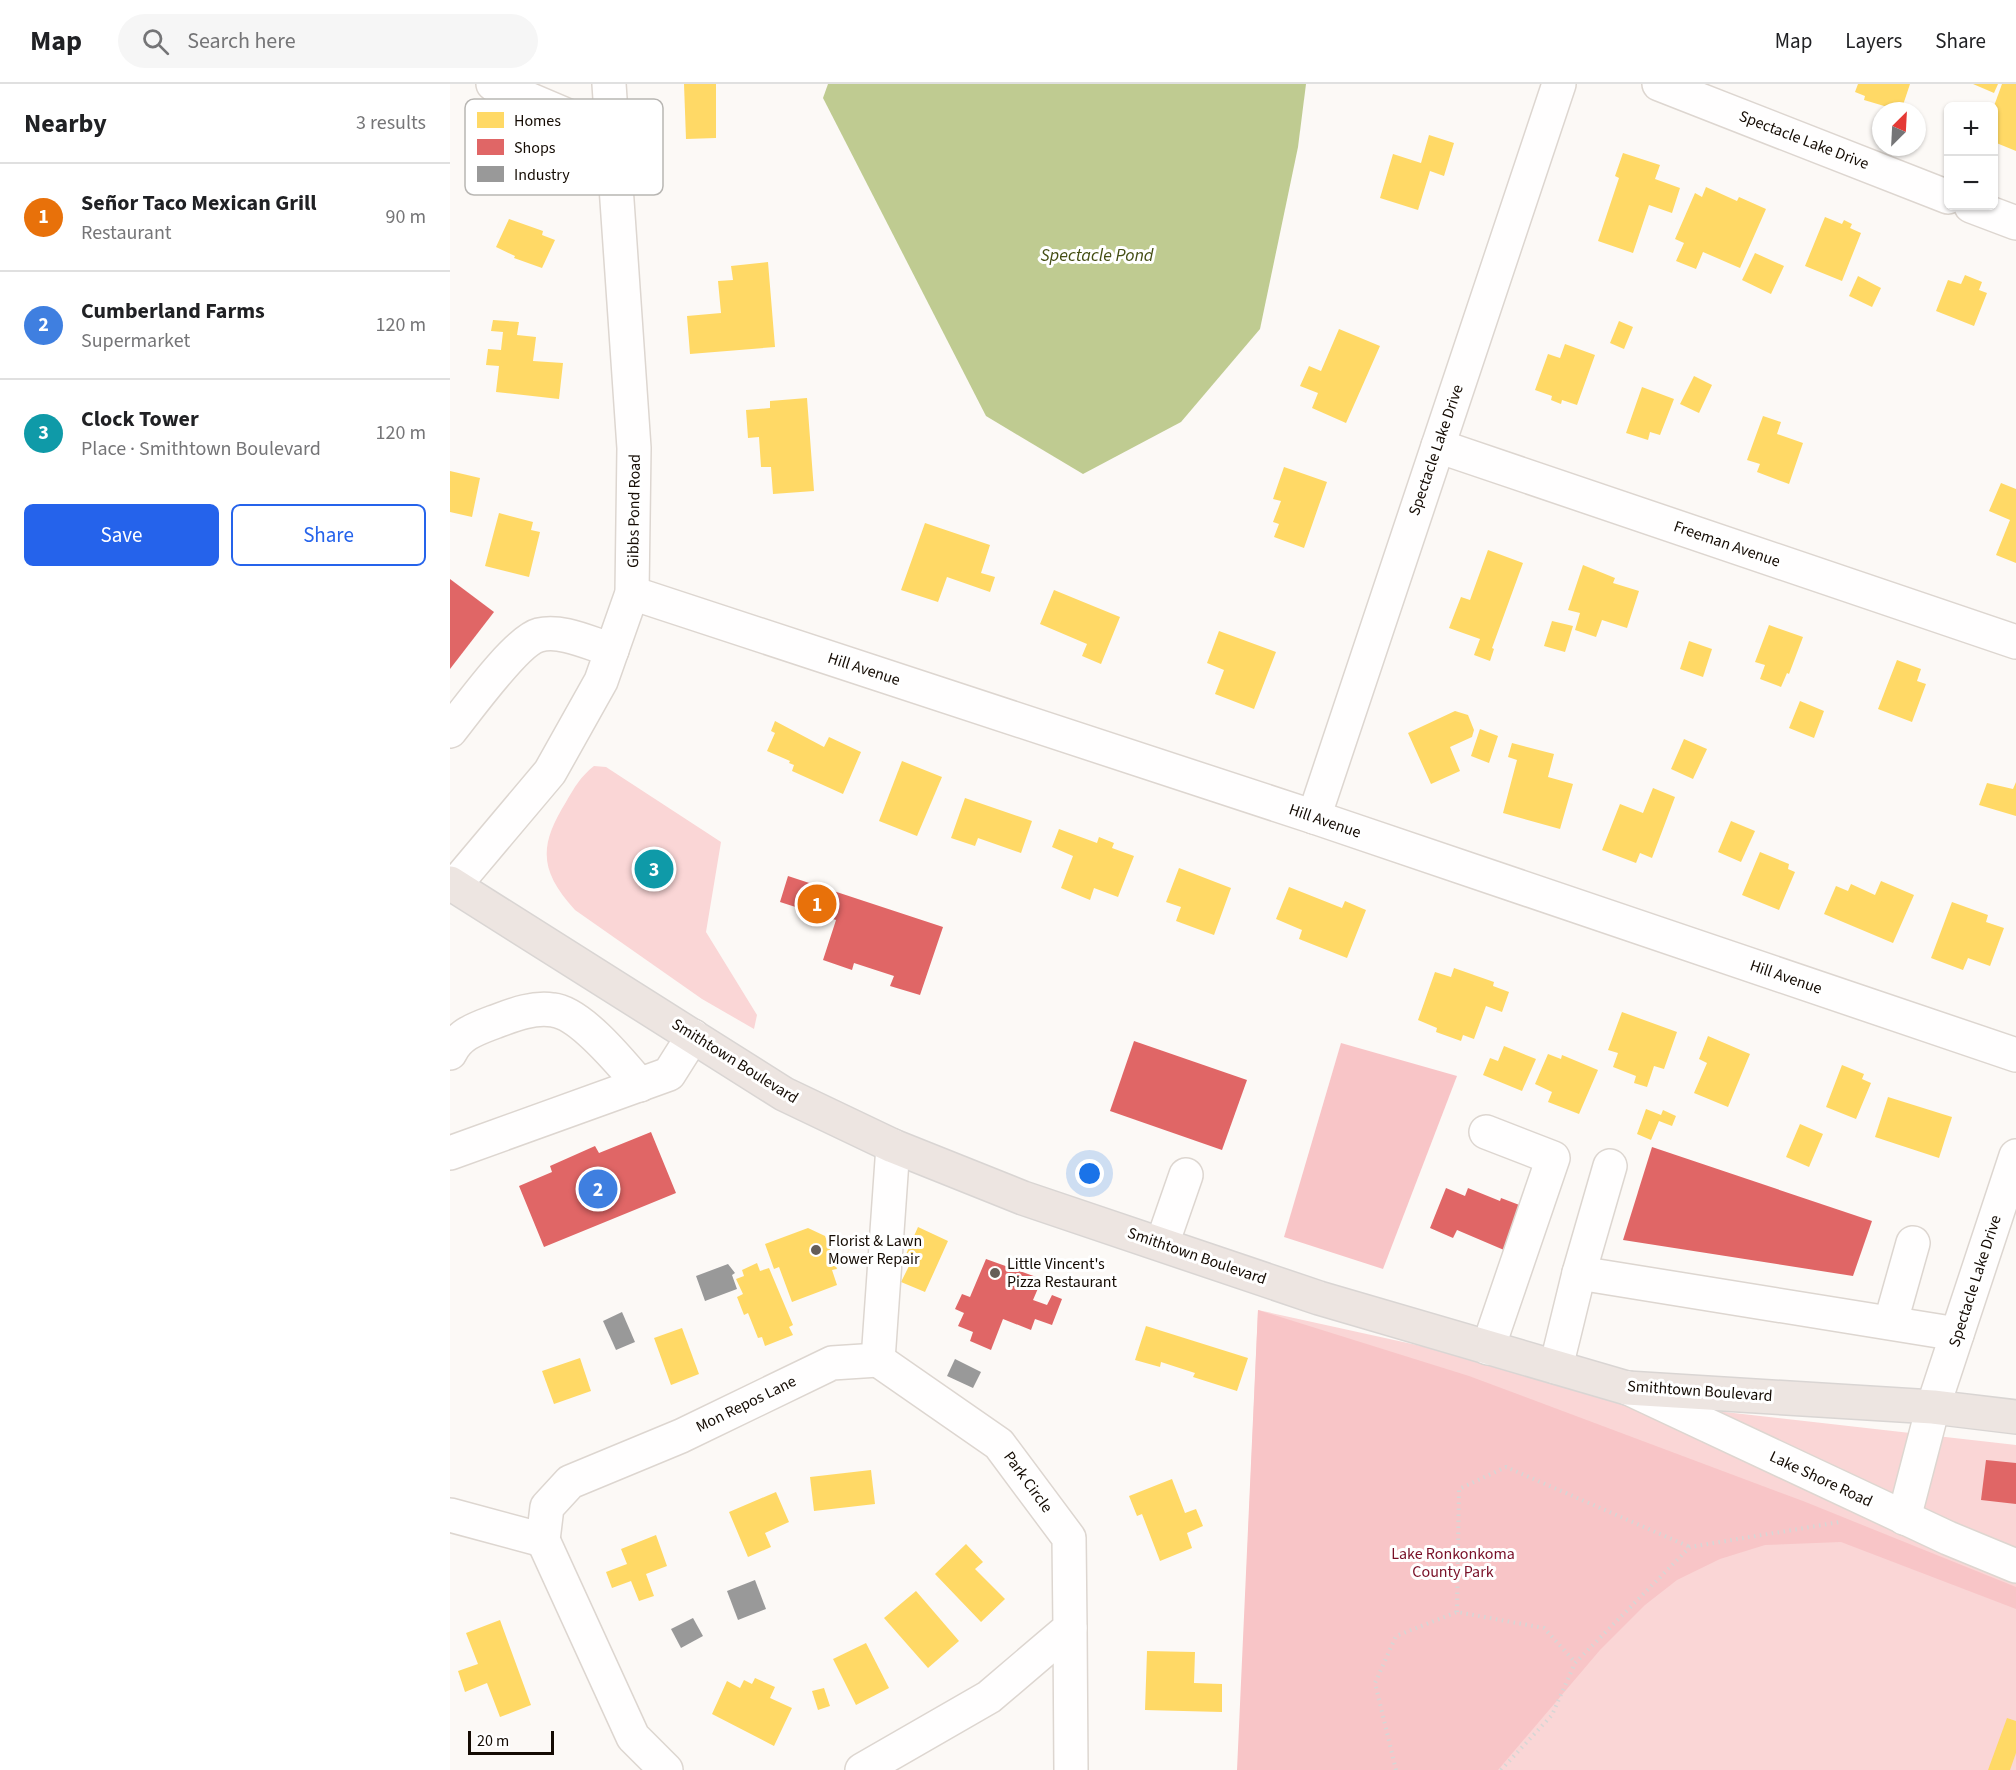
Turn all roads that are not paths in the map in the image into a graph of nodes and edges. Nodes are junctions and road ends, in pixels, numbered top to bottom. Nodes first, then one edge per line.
1 (493, 84) edge
2 (609, 84) edge
3 (1559, 84) edge
4 (1659, 84) edge
5 (528, 99) edge
6 (610, 99) edge
7 (617, 195) edge
8 (1944, 195) edge
9 (1982, 210) edge
10 (2016, 223) edge
11 (1438, 446) junction
12 (632, 593) junction
13 (2016, 642) edge
14 (612, 650) junction
15 (450, 730) edge
16 (1314, 817) junction
17 (451, 886) edge
18 (693, 1036) junction
19 (450, 1053) edge
20 (2016, 1055) edge
21 (640, 1085) junction
22 (1486, 1132) dead end
23 (893, 1146) junction
24 (450, 1153) edge
25 (2016, 1156) edge
26 (1611, 1166) dead end
27 (1186, 1175) dead end
28 (1913, 1243) dead end
29 (1162, 1244) junction
30 (1579, 1273) junction
31 (1891, 1321) junction
32 (1957, 1334) junction
33 (1488, 1348) junction
34 (878, 1360) junction
35 (1556, 1367) junction
36 (1627, 1388) junction
37 (1933, 1407) junction
38 (2016, 1417) edge
39 (450, 1515) edge
40 (1904, 1518) junction
41 (543, 1540) junction
42 (2016, 1566) edge
43 (1070, 1628) junction
44 (666, 1770) edge
45 (862, 1770) edge
46 (1071, 1770) edge

1 - 5 street
2 - 6 street, Gibbs Pond Road
3 - 11 street, Spectacle Lake Drive
4 - 8 street, Spectacle Lake Drive
7 - 12 street, Gibbs Pond Road
9 - 10 street
11 - 13 street, Freeman Avenue
11 - 16 street, Spectacle Lake Drive
12 - 14 street, Gibbs Pond Road
12 - 16 street, Hill Avenue
14 - 15 street
14 - 17 street, Gibbs Pond Road
16 - 20 street, Hill Avenue
17 - 18 main road, Smithtown Boulevard
18 - 21 street
18 - 23 main road, Smithtown Boulevard
19 - 21 street
21 - 24 street
22 - 33 street
23 - 29 main road, Smithtown Boulevard
23 - 34 street
25 - 32 street, Spectacle Lake Drive
26 - 30 street
27 - 29 street
28 - 31 street
29 - 33 main road, Smithtown Boulevard
30 - 31 street
30 - 35 street
31 - 32 street
32 - 37 street, Spectacle Lake Drive
33 - 35 main road, Smithtown Boulevard
34 - 41 street, Mon Repos Lane
34 - 43 street, Park Circle
35 - 36 main road, Smithtown Boulevard
36 - 37 main road, Smithtown Boulevard
36 - 40 street, Lake Shore Road
37 - 38 main road, Smithtown Boulevard
37 - 40 street, Spectacle Lake Drive
39 - 41 street
40 - 42 street, Lake Shore Road
41 - 44 street
43 - 45 street
43 - 46 street, Park Circle

